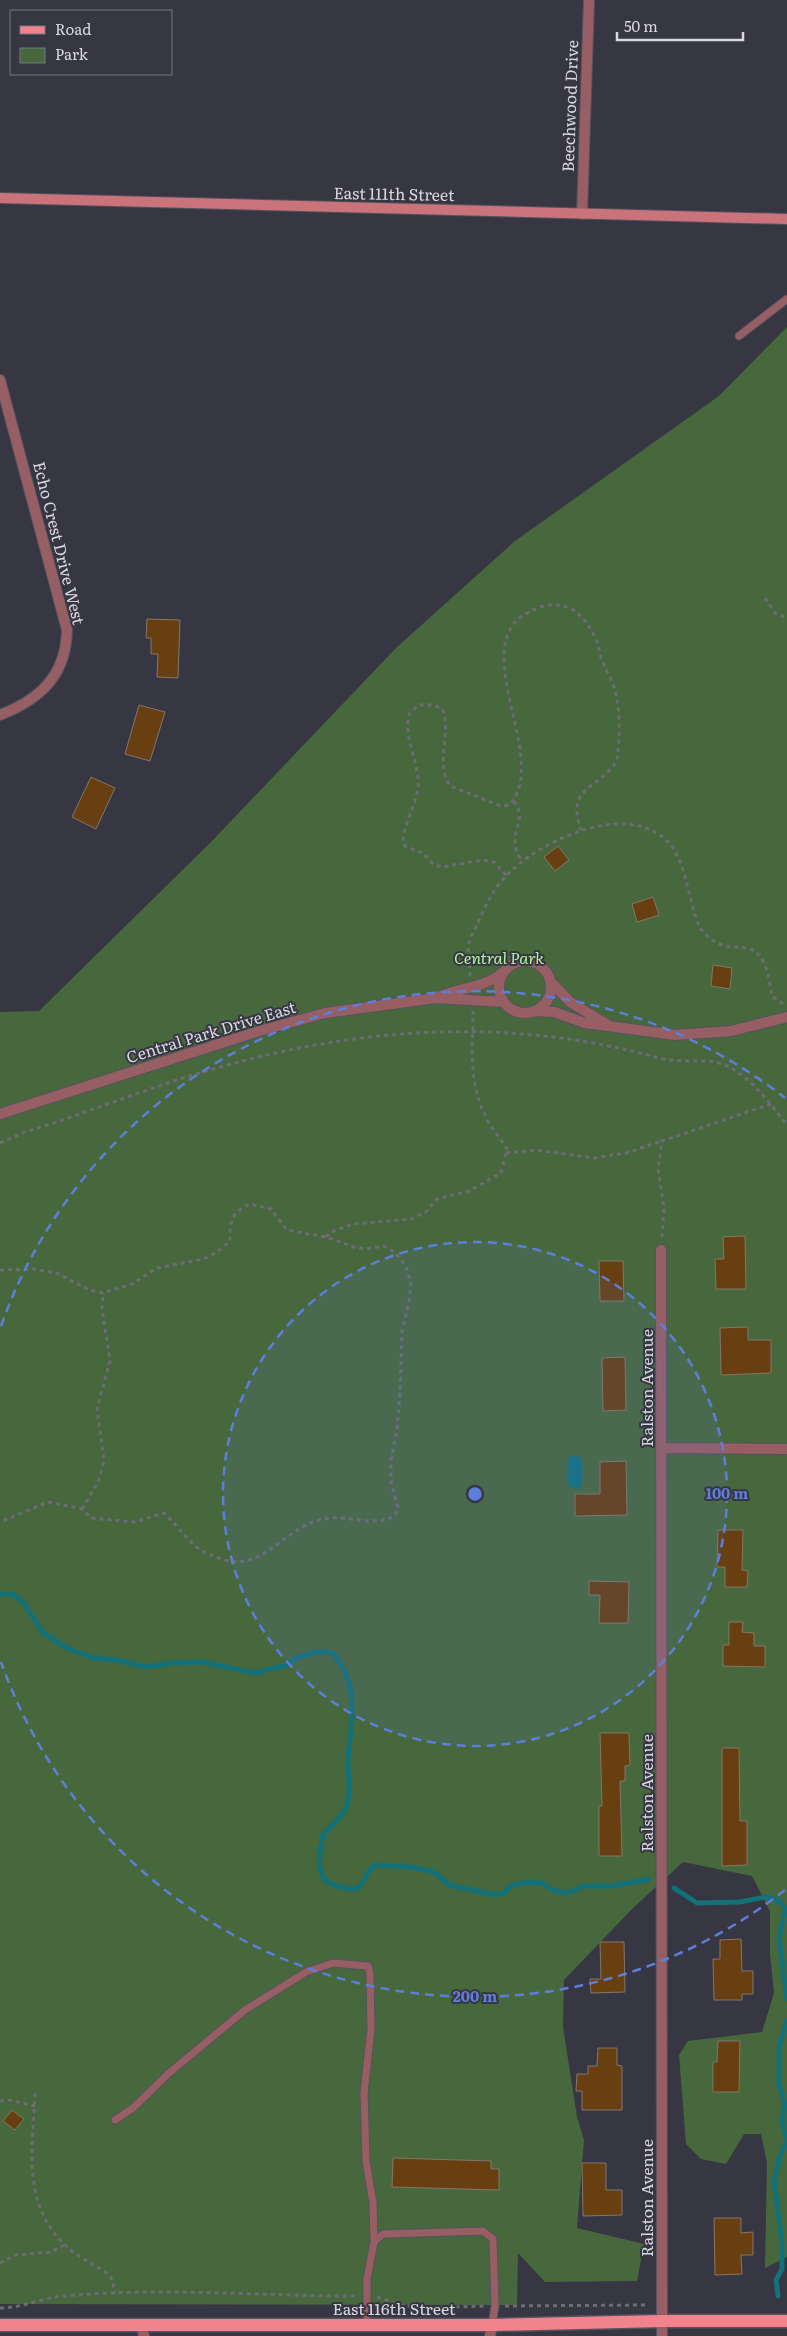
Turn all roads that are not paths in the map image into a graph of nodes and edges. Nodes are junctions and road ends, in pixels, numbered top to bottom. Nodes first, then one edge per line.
1 (589, 0) edge
2 (0, 198) edge
3 (582, 214) junction
4 (787, 218) edge
5 (787, 299) edge
6 (739, 336) dead end
7 (0, 380) edge
8 (0, 715) edge
9 (503, 972) junction
10 (551, 982) junction
11 (436, 998) junction
12 (504, 1002) junction
13 (534, 1011) junction
14 (787, 1017) edge
15 (609, 1026) junction
16 (0, 1114) edge
17 (661, 1250) road end
18 (663, 1448) junction
19 (787, 1449) edge
20 (115, 2120) dead end
21 (374, 2242) junction
22 (662, 2321) junction
23 (787, 2321) edge
24 (0, 2325) edge
25 (367, 2326) junction
26 (143, 2331) edge
27 (491, 2331) edge
28 (662, 2336) edge

1 - 3 street, Beechwood Drive
2 - 3 main road, East 111th Street
3 - 4 main road, East 111th Street
5 - 6 lane
7 - 8 street, Echo Crest Drive West
9 - 10 street, Central Park Drive East
9 - 11 street, Central Park Drive East
9 - 12 street
10 - 13 street
10 - 15 street, Central Park Drive East
11 - 12 street, Central Park Drive East
11 - 16 street, Central Park Drive East
12 - 13 street, Central Park Drive East
13 - 15 street, Central Park Drive East
14 - 15 street, Central Park Drive East
17 - 18 street, Ralston Avenue
18 - 19 street
18 - 22 street, Ralston Avenue
20 - 21 lane
21 - 25 lane
21 - 27 lane
22 - 23 main road, East 116th Street
22 - 27 main road, East 116th Street
22 - 28 street, Ralston Avenue
24 - 26 main road, East 116th Street
25 - 26 main road, East 116th Street
25 - 27 main road, East 116th Street

